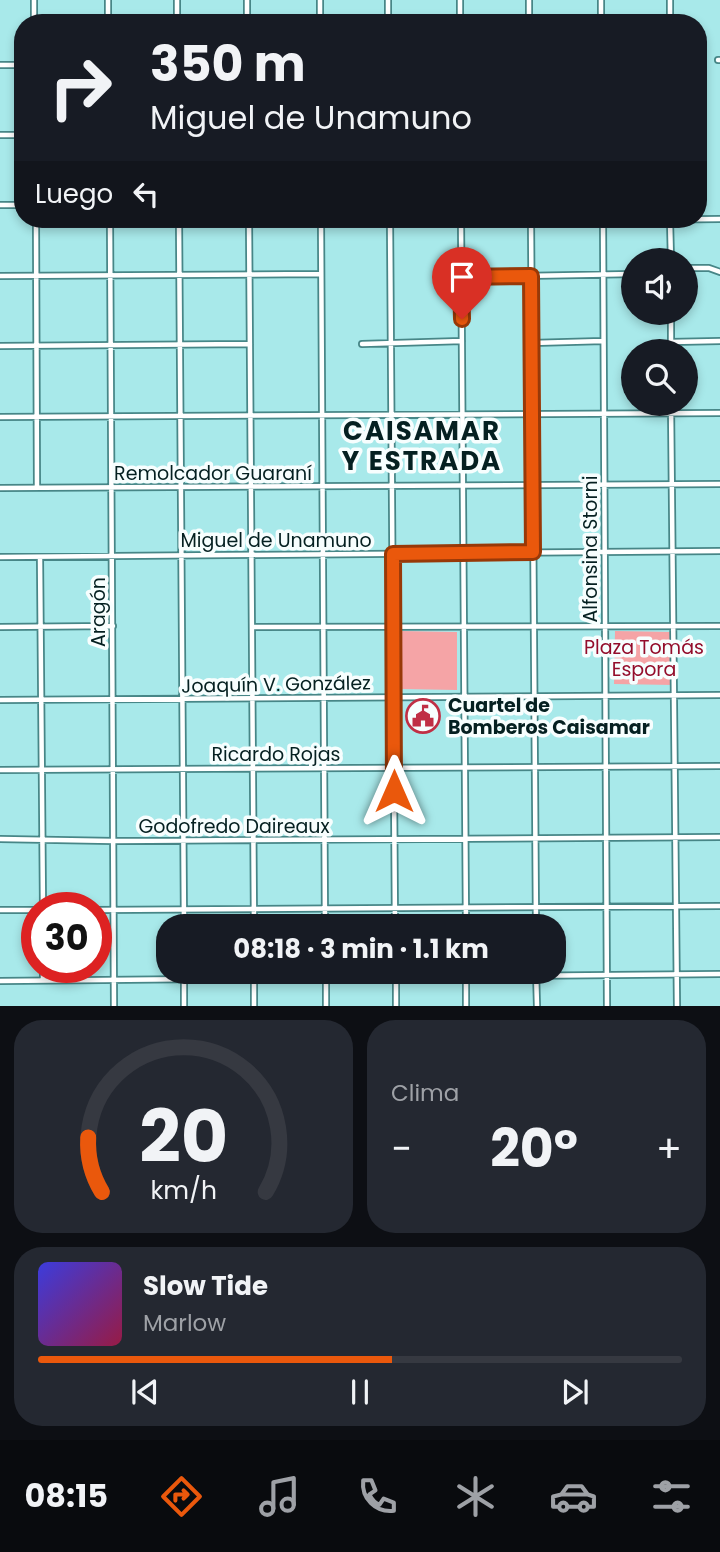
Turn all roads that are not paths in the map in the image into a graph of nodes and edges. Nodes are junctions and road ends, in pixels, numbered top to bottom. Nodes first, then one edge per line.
1 (36, 228) edge
2 (110, 228) edge
3 (179, 228) edge
4 (248, 228) edge
5 (321, 228) edge
6 (390, 228) edge
7 (461, 228) edge
8 (531, 228) edge
9 (603, 228) edge
10 (670, 228) edge
11 (671, 248) edge
12 (698, 268) edge
13 (720, 272) edge
14 (321, 274) junction
15 (603, 274) junction
16 (621, 274) edge
17 (110, 275) junction
18 (179, 275) junction
19 (249, 275) junction
20 (0, 276) edge
21 (36, 276) junction
22 (531, 276) junction
23 (461, 277) junction
24 (462, 341) junction
25 (603, 341) junction
26 (698, 341) edge
27 (720, 341) edge
28 (391, 343) junction
29 (531, 343) junction
30 (250, 344) junction
31 (362, 344) dead end
32 (110, 345) junction
33 (180, 345) junction
34 (0, 346) edge
35 (36, 346) junction
36 (698, 413) edge
37 (720, 413) edge
38 (532, 414) junction
39 (604, 414) junction
40 (621, 414) edge
41 (322, 415) junction
42 (391, 415) junction
43 (462, 415) junction
44 (111, 416) junction
45 (180, 416) junction
46 (250, 416) junction
47 (671, 416) edge
48 (0, 417) edge
49 (37, 417) junction
50 (672, 484) junction
51 (720, 484) edge
52 (463, 485) junction
53 (532, 485) junction
54 (604, 485) junction
55 (323, 486) junction
56 (392, 486) junction
57 (180, 487) junction
58 (251, 487) junction
59 (0, 488) edge
60 (37, 488) junction
61 (111, 488) junction
62 (673, 551) junction
63 (720, 551) edge
64 (533, 552) junction
65 (604, 552) junction
66 (463, 553) junction
67 (323, 554) junction
68 (393, 554) junction
69 (181, 555) junction
70 (251, 555) junction
71 (112, 556) junction
72 (0, 557) edge
73 (40, 557) junction
74 (113, 626) junction
75 (720, 626) edge
76 (41, 627) junction
77 (251, 627) junction
78 (673, 627) junction
79 (0, 628) edge
80 (324, 628) junction
81 (393, 628) junction
82 (464, 628) junction
83 (533, 628) junction
84 (605, 628) junction
85 (604, 695) junction
86 (675, 695) junction
87 (720, 695) edge
88 (394, 696) junction
89 (534, 696) junction
90 (324, 697) junction
91 (464, 697) junction
92 (252, 698) junction
93 (182, 699) junction
94 (0, 700) edge
95 (41, 700) junction
96 (113, 700) junction
97 (465, 766) junction
98 (534, 766) junction
99 (606, 766) junction
100 (675, 766) junction
101 (720, 766) edge
102 (324, 767) junction
103 (394, 767) junction
104 (183, 768) junction
105 (253, 768) junction
106 (41, 769) junction
107 (113, 769) junction
108 (0, 770) edge
109 (676, 837) junction
110 (720, 837) edge
111 (535, 838) junction
112 (606, 838) junction
113 (0, 839) edge
114 (395, 839) junction
115 (465, 839) junction
116 (42, 840) junction
117 (253, 840) junction
118 (325, 840) junction
119 (113, 841) junction
120 (183, 841) junction
121 (43, 892) edge
122 (606, 906) junction
123 (676, 906) junction
124 (720, 906) edge
125 (466, 907) junction
126 (536, 907) junction
127 (325, 908) junction
128 (395, 908) junction
129 (184, 909) junction
130 (254, 909) junction
131 (0, 910) edge
132 (21, 910) edge
133 (114, 910) junction
134 (184, 914) edge
135 (254, 914) edge
136 (325, 914) edge
137 (395, 914) edge
138 (466, 914) edge
139 (536, 914) edge
140 (566, 974) edge
141 (720, 974) edge
142 (607, 975) junction
143 (677, 975) junction
144 (156, 979) edge
145 (114, 980) junction
146 (0, 981) edge
147 (21, 981) edge
148 (184, 984) edge
149 (254, 984) edge
150 (326, 984) edge
151 (396, 984) edge
152 (466, 984) edge
153 (536, 984) edge
154 (114, 1006) edge
155 (184, 1006) edge
156 (254, 1006) edge
157 (326, 1006) edge
158 (396, 1006) edge
159 (466, 1006) edge
160 (537, 1006) edge
161 (607, 1006) edge
162 (677, 1006) edge

1 - 21 street
2 - 17 street, Aragón
3 - 18 street
4 - 19 street
5 - 14 street
6 - 28 street
7 - 23 street
8 - 22 street
9 - 15 street, Alfonsina Storni
10 - 11 street
12 - 13 street
14 - 19 street
14 - 41 street
15 - 16 street
15 - 22 street
15 - 25 street, Alfonsina Storni
17 - 18 street
17 - 21 street
17 - 32 street, Aragón
18 - 19 street
18 - 33 street
19 - 30 street
20 - 21 street
21 - 35 street
22 - 23 street
22 - 29 street
23 - 24 street
24 - 28 street
24 - 43 street
25 - 29 street
25 - 39 street, Alfonsina Storni
26 - 27 street
28 - 31 street
28 - 42 street
29 - 38 street
30 - 33 street
30 - 46 street
32 - 33 street
32 - 35 street
32 - 44 street, Aragón
33 - 45 street
34 - 35 street
35 - 49 street
36 - 37 street
38 - 39 street
38 - 43 street
38 - 53 street
39 - 40 street
39 - 54 street, Alfonsina Storni
41 - 42 street
41 - 46 street
41 - 55 street
42 - 43 street
42 - 56 street
43 - 52 street
44 - 45 street
44 - 49 street
44 - 61 street, Aragón
45 - 46 street
45 - 57 street
46 - 58 street
47 - 50 street
48 - 49 street
49 - 60 street
50 - 51 street, Remolcador Guaraní
50 - 54 street, Remolcador Guaraní
50 - 62 street
52 - 53 street, Remolcador Guaraní
52 - 56 street, Remolcador Guaraní
52 - 66 street
53 - 54 street, Remolcador Guaraní
53 - 64 street
54 - 65 street, Alfonsina Storni
55 - 56 street, Remolcador Guaraní
55 - 58 street, Remolcador Guaraní
55 - 67 street
56 - 68 street
57 - 58 street, Remolcador Guaraní
57 - 61 street, Remolcador Guaraní
57 - 69 street
58 - 70 street
59 - 60 street, Remolcador Guaraní
60 - 61 street, Remolcador Guaraní
61 - 71 street, Aragón
62 - 63 street, Miguel de Unamuno
62 - 65 street, Miguel de Unamuno
62 - 78 street
64 - 65 street, Miguel de Unamuno
64 - 66 street, Miguel de Unamuno
64 - 83 street
65 - 84 street, Alfonsina Storni
66 - 68 street, Miguel de Unamuno
66 - 82 street
67 - 68 street, Miguel de Unamuno
67 - 70 street, Miguel de Unamuno
67 - 80 street
68 - 81 street
69 - 70 street, Miguel de Unamuno
69 - 71 street, Miguel de Unamuno
69 - 93 street
70 - 77 street
71 - 73 street, Miguel de Unamuno
71 - 74 street, Aragón
72 - 73 street, Miguel de Unamuno
73 - 76 street
74 - 76 street
74 - 96 street, Aragón
75 - 78 street
76 - 79 street
76 - 95 street
77 - 80 street
77 - 92 street
78 - 84 street
78 - 86 street
80 - 81 street
80 - 90 street
81 - 82 street
81 - 88 street
82 - 83 street
82 - 91 street
83 - 84 street
83 - 89 street
84 - 85 street, Alfonsina Storni
85 - 86 street, Joaquín V. González
85 - 89 street, Joaquín V. González
85 - 99 street, Alfonsina Storni
86 - 87 street, Joaquín V. González
86 - 100 street
88 - 90 street, Joaquín V. González
88 - 91 street, Joaquín V. González
88 - 103 street
89 - 91 street, Joaquín V. González
89 - 98 street
90 - 92 street, Joaquín V. González
90 - 102 street
91 - 97 street
92 - 93 street, Joaquín V. González
92 - 105 street
93 - 96 street, Joaquín V. González
93 - 104 street
94 - 95 street, Joaquín V. González
95 - 96 street, Joaquín V. González
95 - 106 street
96 - 107 street, Aragón
97 - 98 street, Ricardo Rojas
97 - 103 street, Ricardo Rojas
97 - 115 street
98 - 99 street, Ricardo Rojas
98 - 111 street
99 - 100 street, Ricardo Rojas
99 - 112 street, Alfonsina Storni
100 - 101 street, Ricardo Rojas
100 - 109 street
102 - 103 street, Ricardo Rojas
102 - 105 street, Ricardo Rojas
102 - 118 street
103 - 114 street
104 - 105 street, Ricardo Rojas
104 - 107 street, Ricardo Rojas
104 - 120 street
105 - 117 street
106 - 107 street, Ricardo Rojas
106 - 108 street, Ricardo Rojas
106 - 116 street
107 - 119 street, Aragón
109 - 110 street, Godofredo Daireaux
109 - 112 street, Godofredo Daireaux
109 - 123 street
111 - 112 street, Godofredo Daireaux
111 - 115 street, Godofredo Daireaux
111 - 126 street
112 - 122 street, Alfonsina Storni
113 - 116 street, Godofredo Daireaux
114 - 115 street, Godofredo Daireaux
114 - 118 street, Godofredo Daireaux
114 - 128 street
115 - 125 street
116 - 119 street, Godofredo Daireaux
116 - 121 street
117 - 118 street, Godofredo Daireaux
117 - 120 street, Godofredo Daireaux
117 - 130 street
118 - 127 street
119 - 120 street, Godofredo Daireaux
119 - 133 street, Aragón
120 - 129 street
122 - 123 street
122 - 126 street
122 - 142 street, Alfonsina Storni
123 - 124 street
123 - 143 street
125 - 126 street
125 - 128 street
125 - 138 street
126 - 139 street
127 - 128 street
127 - 130 street
127 - 136 street
128 - 137 street
129 - 130 street
129 - 133 street
129 - 134 street
130 - 135 street
131 - 132 street
133 - 145 street, Aragón
140 - 142 street
141 - 143 street
142 - 143 street
142 - 161 street, Alfonsina Storni
143 - 162 street
144 - 145 street
145 - 154 street, Aragón
146 - 147 street
148 - 155 street
149 - 156 street
150 - 157 street
151 - 158 street
152 - 159 street
153 - 160 street

